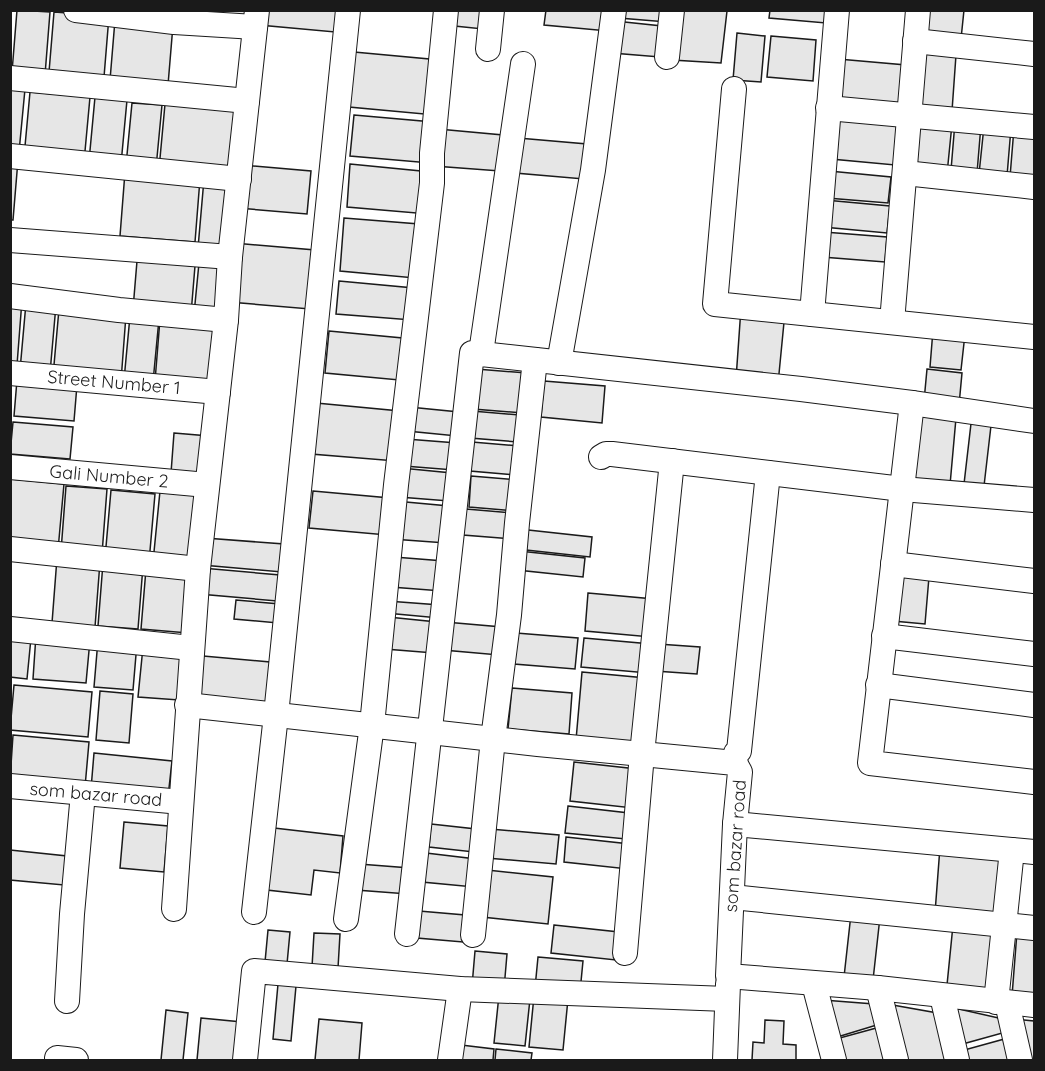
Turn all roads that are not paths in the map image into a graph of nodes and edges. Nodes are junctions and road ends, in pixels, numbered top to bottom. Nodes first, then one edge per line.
1 (76, 10) edge
2 (348, 10) edge
3 (446, 10) edge
4 (492, 10) edge
5 (614, 10) edge
6 (672, 10) edge
7 (837, 10) edge
8 (918, 10) edge
9 (256, 19) edge
10 (915, 41) junction
11 (488, 49) dead end
12 (1035, 54) edge
13 (667, 57) dead end
14 (523, 64) dead end
15 (10, 78) edge
16 (734, 90) dead end
17 (247, 101) junction
18 (828, 108) junction
19 (910, 115) junction
20 (1035, 127) edge
21 (10, 156) edge
22 (905, 173) junction
23 (239, 179) junction
24 (1035, 187) edge
25 (10, 240) edge
26 (230, 257) junction
27 (10, 296) edge
28 (812, 314) junction
29 (226, 320) junction
30 (892, 322) junction
31 (1035, 337) edge
32 (481, 353) junction
33 (535, 360) junction
34 (560, 363) junction
35 (10, 373) edge
36 (218, 392) junction
37 (912, 403) junction
38 (1035, 421) edge
39 (601, 457) dead end
40 (672, 461) junction
41 (10, 467) edge
42 (768, 473) junction
43 (207, 485) junction
44 (902, 489) junction
45 (1035, 500) edge
46 (10, 549) edge
47 (893, 564) junction
48 (198, 569) junction
49 (1035, 581) edge
50 (10, 629) edge
51 (884, 636) junction
52 (191, 648) junction
53 (1035, 654) edge
54 (878, 685) junction
55 (187, 705) junction
56 (1035, 705) edge
57 (276, 715) junction
58 (372, 725) junction
59 (431, 732) junction
60 (493, 739) junction
61 (642, 754) junction
62 (735, 763) junction
63 (1035, 782) edge
64 (10, 786) edge
65 (83, 794) junction
66 (181, 802) junction
67 (735, 824) junction
68 (1023, 851) edge
69 (732, 897) junction
70 (174, 909) dead end
71 (254, 912) dead end
72 (346, 918) dead end
73 (1004, 925) junction
74 (1035, 928) edge
75 (407, 934) dead end
76 (473, 936) dead end
77 (625, 953) dead end
78 (814, 984) junction
79 (728, 987) junction
80 (879, 988) junction
81 (460, 989) junction
82 (942, 996) junction
83 (67, 1001) dead end
84 (1001, 1002) junction
85 (1035, 1005) edge
86 (245, 1060) edge
87 (450, 1060) edge
88 (725, 1060) edge
89 (834, 1060) edge
90 (896, 1060) edge
91 (957, 1060) edge
92 (1020, 1060) edge

1 - 9 street
2 - 57 street
3 - 58 street
4 - 11 street
5 - 34 street
6 - 13 street
7 - 18 street
8 - 10 street
9 - 17 street
10 - 12 street
10 - 19 street
14 - 32 street
15 - 17 street
16 - 28 street
17 - 23 street
18 - 19 street
18 - 28 street
19 - 20 street
19 - 22 street
21 - 23 street
22 - 24 street
22 - 30 street
23 - 26 street
25 - 26 street
26 - 29 street
27 - 29 street
28 - 30 street
29 - 36 street
30 - 31 street
32 - 33 street
32 - 59 street
33 - 34 street
33 - 60 street
34 - 37 street
35 - 36 street, Street Number 1
36 - 43 street
37 - 38 street
37 - 44 street
39 - 40 street
40 - 42 street
40 - 61 street
41 - 43 street, Gali Number 2
42 - 44 street
42 - 62 street
43 - 48 street
44 - 45 street
44 - 47 street
46 - 48 street
47 - 49 street
47 - 51 street
48 - 52 street
50 - 52 street
51 - 53 street
51 - 54 street
52 - 55 street
54 - 56 street
54 - 63 street
55 - 57 street, som bazar road
55 - 66 street
57 - 58 street, som bazar road
57 - 71 street
58 - 59 street, som bazar road
58 - 72 street
59 - 60 street, som bazar road
59 - 75 street
60 - 61 street, som bazar road
60 - 76 street
61 - 62 street, som bazar road
61 - 77 street
62 - 67 street, som bazar road
64 - 65 street, som bazar road
65 - 66 street, som bazar road
65 - 83 street
66 - 70 street
67 - 68 street
67 - 69 street, som bazar road
68 - 73 street
69 - 73 street
69 - 79 street, som bazar road
73 - 74 street
73 - 84 street
78 - 79 street
78 - 80 street
78 - 89 street
79 - 81 street
79 - 88 street, som bazar road
80 - 82 street
80 - 90 street
81 - 86 street
81 - 87 street
82 - 84 street
82 - 91 street
84 - 85 street
84 - 92 street

